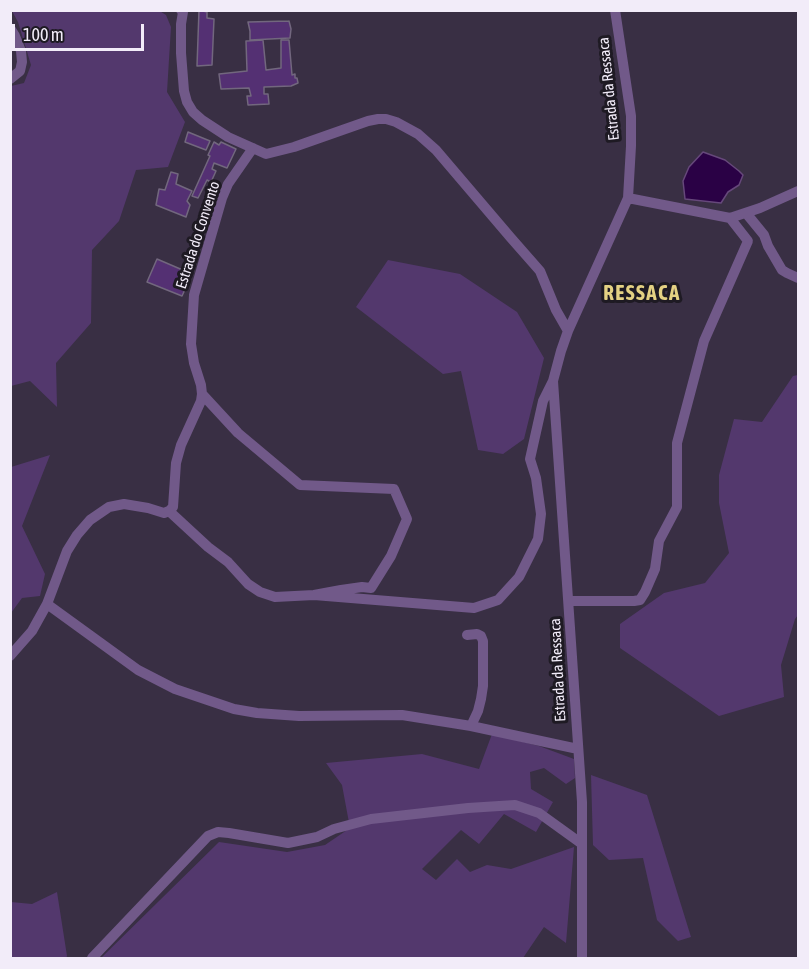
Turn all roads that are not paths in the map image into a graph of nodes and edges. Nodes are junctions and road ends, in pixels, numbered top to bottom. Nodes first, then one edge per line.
1 (181, 10) edge
2 (615, 10) edge
3 (10, 28) edge
4 (10, 79) edge
5 (253, 148) junction
6 (798, 191) edge
7 (628, 198) junction
8 (746, 213) junction
9 (730, 218) junction
10 (798, 278) edge
11 (568, 331) junction
12 (553, 381) junction
13 (202, 394) junction
14 (170, 511) junction
15 (314, 595) junction
16 (569, 601) junction
17 (47, 604) junction
18 (467, 635) dead end
19 (10, 656) edge
20 (471, 726) junction
21 (578, 749) junction
22 (582, 844) junction
23 (92, 958) edge
24 (582, 958) edge

1 - 5 street
2 - 7 street, Estrada da Ressaca
3 - 4 street
5 - 11 street
5 - 13 street, Estrada do Convento
6 - 8 street
7 - 9 street
7 - 11 street, Estrada da Ressaca
8 - 9 street
8 - 10 street
9 - 16 street
11 - 12 street, Estrada da Ressaca
12 - 15 street
12 - 16 street, Estrada da Ressaca
13 - 14 street
13 - 15 street
14 - 15 street
14 - 17 street
16 - 21 street, Estrada da Ressaca
17 - 19 street
17 - 20 street
18 - 20 street
20 - 21 street
21 - 22 street, Estrada da Ressaca
22 - 23 street
22 - 24 street, Estrada da Ressaca

